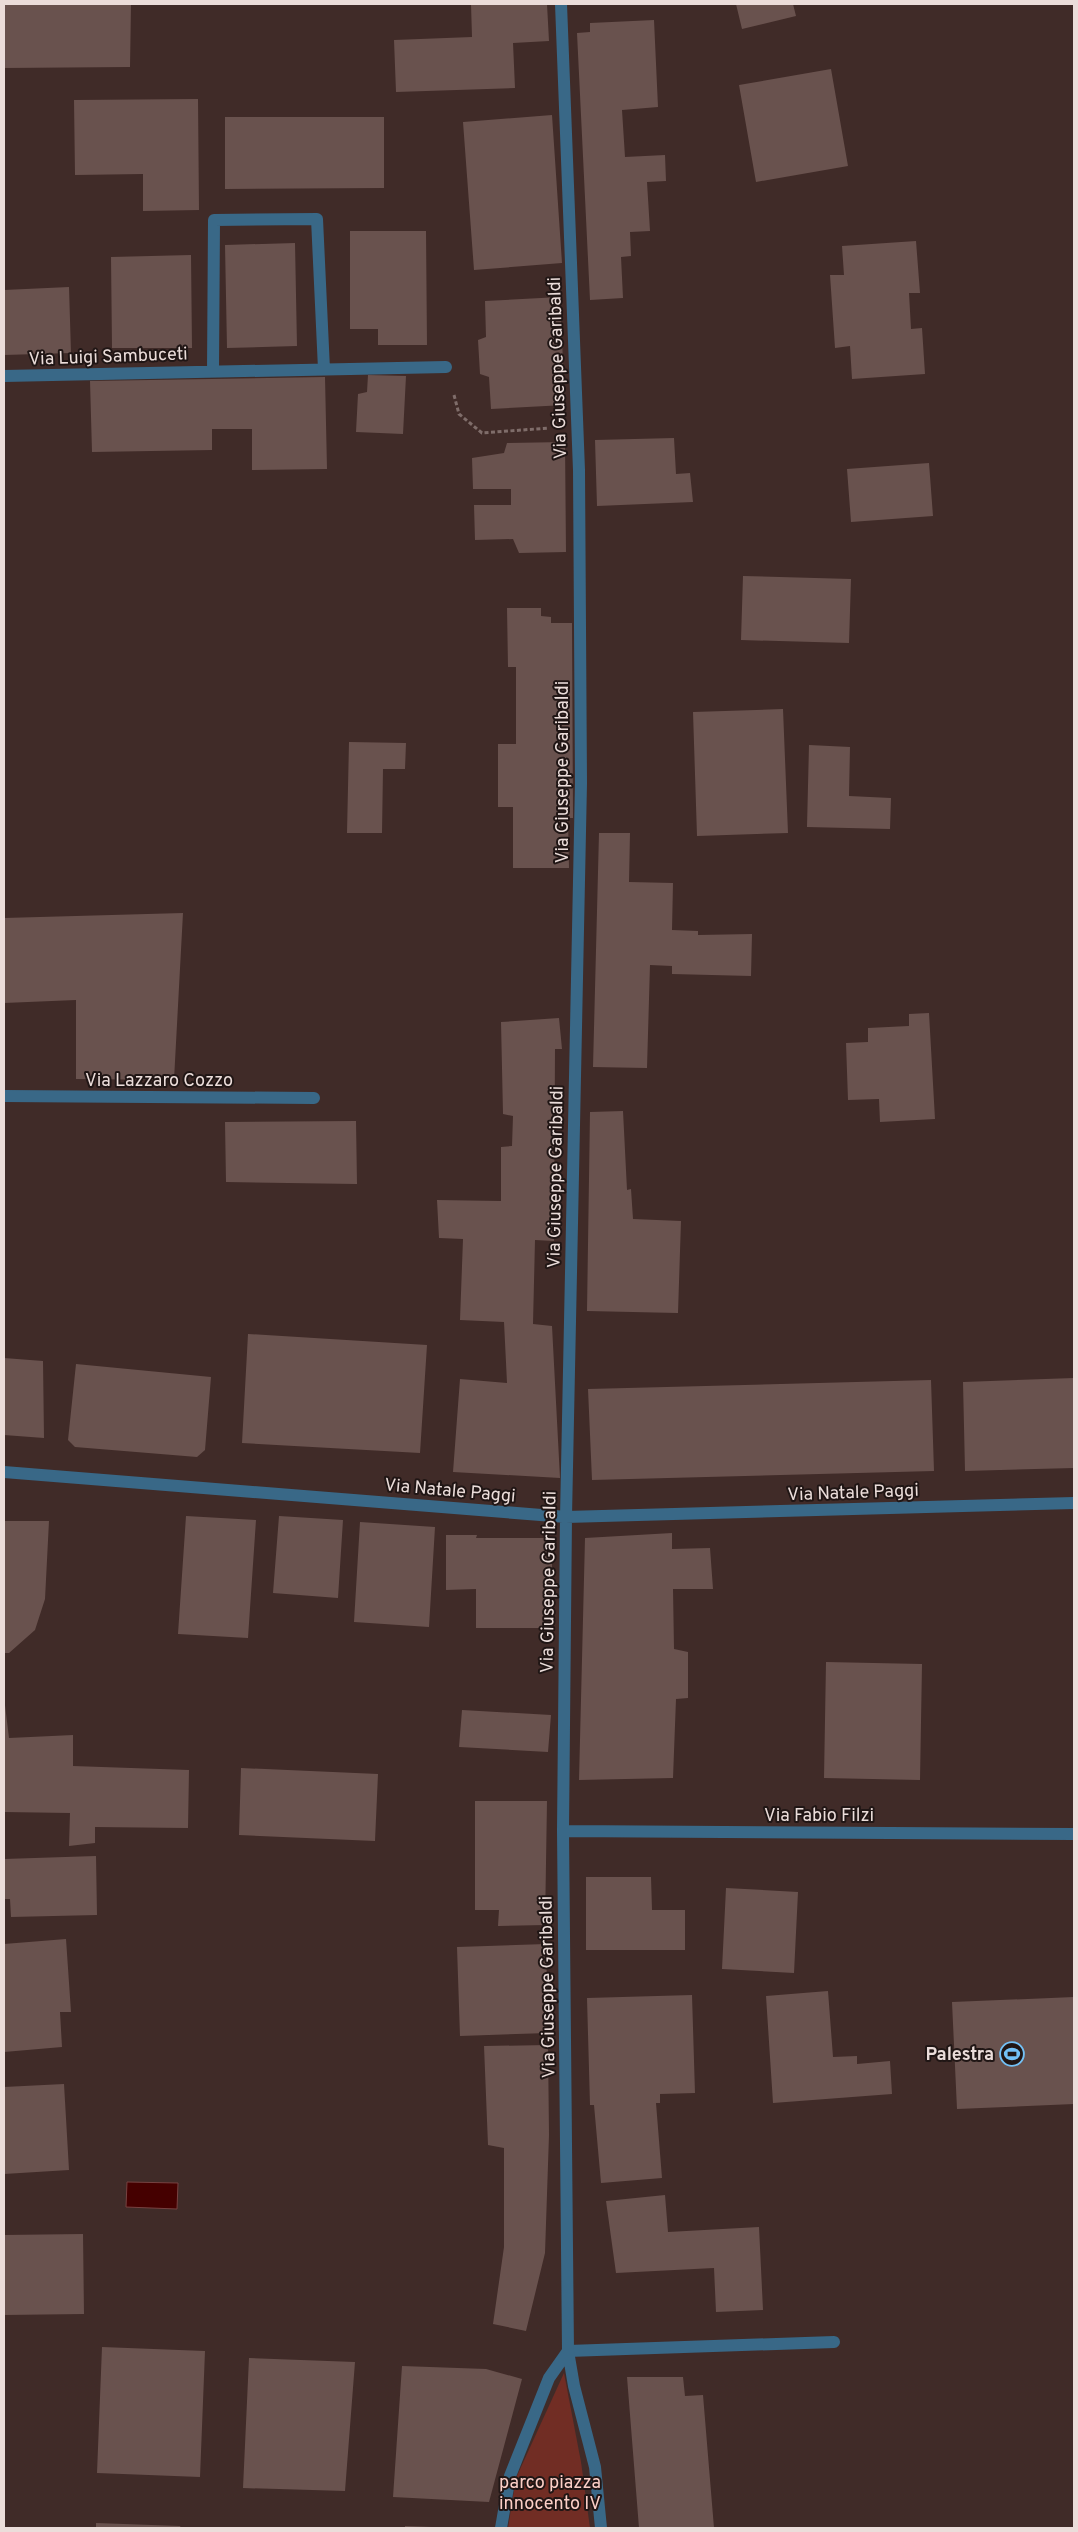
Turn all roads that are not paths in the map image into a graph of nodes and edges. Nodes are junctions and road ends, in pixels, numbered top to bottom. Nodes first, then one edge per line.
1 (561, 4) edge
2 (446, 366) road end
3 (324, 369) junction
4 (213, 371) junction
5 (4, 376) edge
6 (4, 1096) edge
7 (314, 1098) dead end
8 (4, 1472) edge
9 (1074, 1503) edge
10 (566, 1518) junction
11 (563, 1831) junction
12 (1074, 1834) edge
13 (834, 2342) dead end
14 (568, 2351) junction
15 (501, 2528) edge
16 (601, 2528) edge

1 - 10 street, Via Giuseppe Garibaldi
2 - 3 street, Via Luigi Sambuceti
3 - 4 street, Via Luigi Sambuceti
3 - 4 street, Via Luigi Sambuceti
4 - 5 street, Via Luigi Sambuceti
6 - 7 street, Via Lazzaro Cozzo
8 - 10 street, Via Natale Paggi
9 - 10 street, Via Natale Paggi
10 - 11 street, Via Giuseppe Garibaldi
11 - 12 street, Via Fabio Filzi
11 - 14 street, Via Giuseppe Garibaldi
13 - 14 street
14 - 15 street
14 - 16 street, Via Giuseppe Garibaldi

